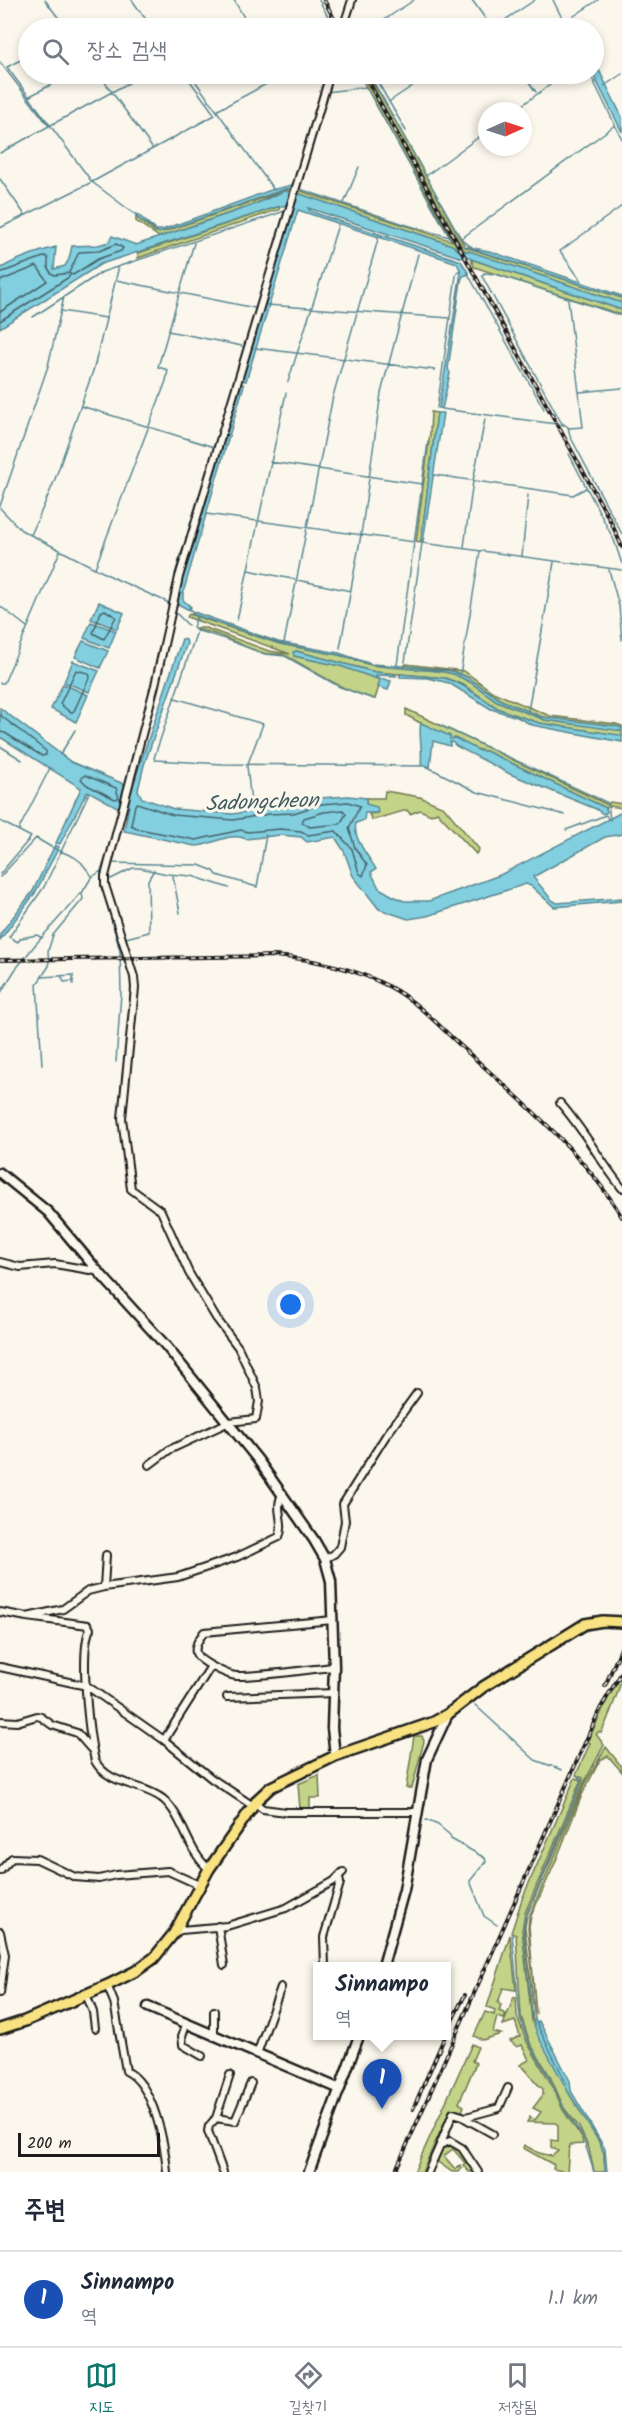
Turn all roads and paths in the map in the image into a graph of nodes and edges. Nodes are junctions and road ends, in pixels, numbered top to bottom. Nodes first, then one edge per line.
1 (352, 0) edge
2 (347, 18) edge
3 (327, 84) edge
4 (560, 1103) dead end
5 (0, 1173) edge
6 (622, 1188) edge
7 (0, 1262) edge
8 (96, 1269) junction
9 (417, 1393) dead end
10 (229, 1422) junction
11 (149, 1465) dead end
12 (283, 1493) junction
13 (106, 1554) dead end
14 (325, 1559) junction
15 (104, 1587) junction
16 (0, 1612) edge
17 (27, 1617) junction
18 (333, 1620) junction
19 (622, 1622) edge
20 (211, 1666) junction
21 (0, 1667) edge
22 (334, 1667) junction
23 (87, 1686) junction
24 (333, 1692) junction
25 (227, 1697) dead end
26 (448, 1714) junction
27 (0, 1721) edge
28 (164, 1740) junction
29 (93, 1752) junction
30 (335, 1756) junction
31 (254, 1804) junction
32 (417, 1812) junction
33 (209, 1869) junction
34 (0, 1871) edge
35 (198, 1885) junction
36 (218, 1926) junction
37 (0, 1932) edge
38 (174, 1933) junction
39 (325, 1962) edge
40 (384, 1962) edge
41 (224, 1965) dead end
42 (106, 1985) junction
43 (281, 1987) dead end
44 (0, 1993) edge
45 (86, 1994) junction
46 (148, 2007) dead end
47 (214, 2011) dead end
48 (186, 2025) junction
49 (95, 2028) dead end
50 (0, 2029) edge
51 (214, 2037) junction
52 (358, 2040) edge
53 (257, 2054) junction
54 (202, 2056) dead end
55 (230, 2075) dead end
56 (251, 2083) dead end
57 (508, 2088) dead end
58 (340, 2089) junction
59 (466, 2117) junction
60 (216, 2118) junction
61 (493, 2134) dead end
62 (440, 2145) junction
63 (167, 2172) edge
64 (223, 2172) edge
65 (309, 2172) edge
66 (428, 2172) edge
67 (478, 2172) edge

1 - 2 street
3 - 10 street
4 - 6 street
5 - 8 main road
7 - 8 street
8 - 10 main road
9 - 14 street
10 - 11 street
10 - 12 main road
12 - 14 main road
12 - 15 street
13 - 15 street
14 - 18 main road
15 - 17 street
16 - 17 street
17 - 23 street
18 - 20 street
18 - 22 main road
19 - 26 main road
20 - 22 street
20 - 28 street
21 - 23 street
22 - 24 main road
23 - 28 street
23 - 29 street
24 - 25 street
24 - 30 main road
26 - 30 main road
26 - 32 main road
27 - 29 street
28 - 31 street
29 - 33 street
30 - 31 main road
31 - 32 street
31 - 33 main road
32 - 40 main road
33 - 35 main road
34 - 35 street
35 - 38 main road
36 - 38 street
36 - 39 street
36 - 41 street
37 - 44 street
38 - 42 main road
42 - 45 main road
42 - 63 street
43 - 53 street
45 - 49 street
45 - 50 main road
46 - 48 main road
47 - 51 street
48 - 51 main road
48 - 54 street
51 - 53 main road
52 - 58 main road
53 - 58 main road
55 - 60 street
56 - 60 street
57 - 59 street
58 - 65 main road
59 - 61 street
59 - 62 street
60 - 64 street
62 - 66 street
62 - 67 street

